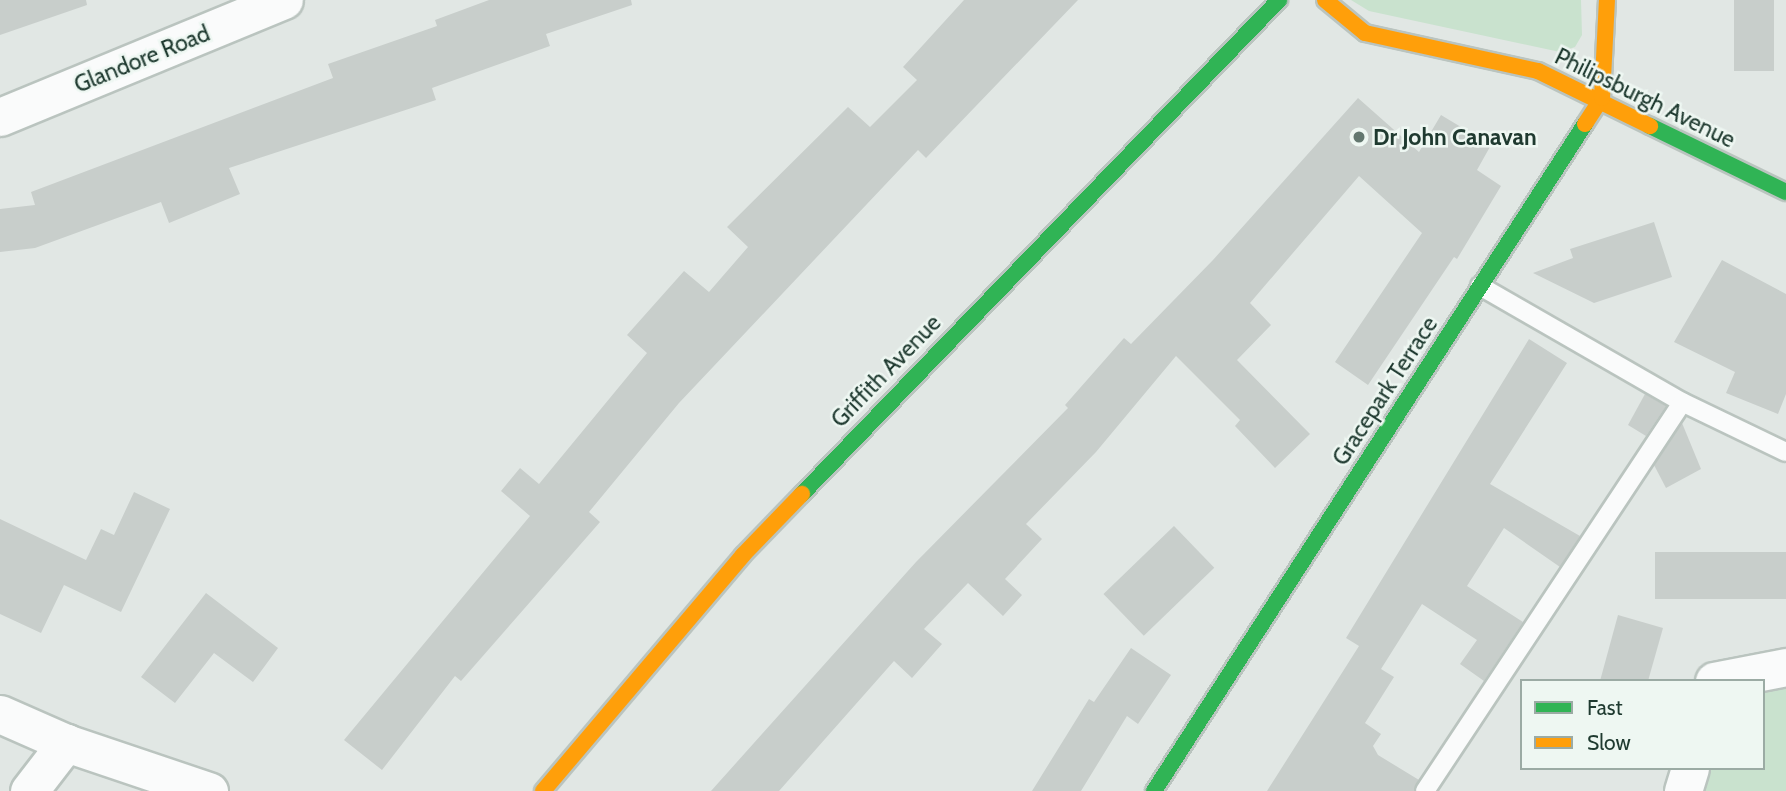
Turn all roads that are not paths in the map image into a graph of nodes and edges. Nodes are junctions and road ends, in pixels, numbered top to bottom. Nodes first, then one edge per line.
1 (284, 0) edge
2 (1279, 0) edge
3 (1325, 0) edge
4 (1607, 0) edge
5 (1602, 98) junction
6 (0, 117) edge
7 (1786, 192) edge
8 (1480, 286) junction
9 (1682, 402) junction
10 (1786, 452) edge
11 (1786, 667) edge
12 (1724, 679) edge
13 (0, 715) edge
14 (66, 743) junction
15 (1689, 770) edge
16 (29, 791) edge
17 (209, 791) edge
18 (543, 791) edge
19 (1154, 791) edge
20 (1425, 791) edge
21 (1684, 791) edge

1 - 6 street, Glandore Road
2 - 18 street, Griffith Avenue
3 - 5 street, Philipsburgh Avenue
4 - 5 street
5 - 7 street, Philipsburgh Avenue
5 - 8 street, Gracepark Terrace
8 - 9 lane
8 - 19 street, Gracepark Terrace
9 - 10 lane
9 - 20 lane
11 - 12 street
13 - 14 street
14 - 16 street
14 - 17 street
15 - 21 street

